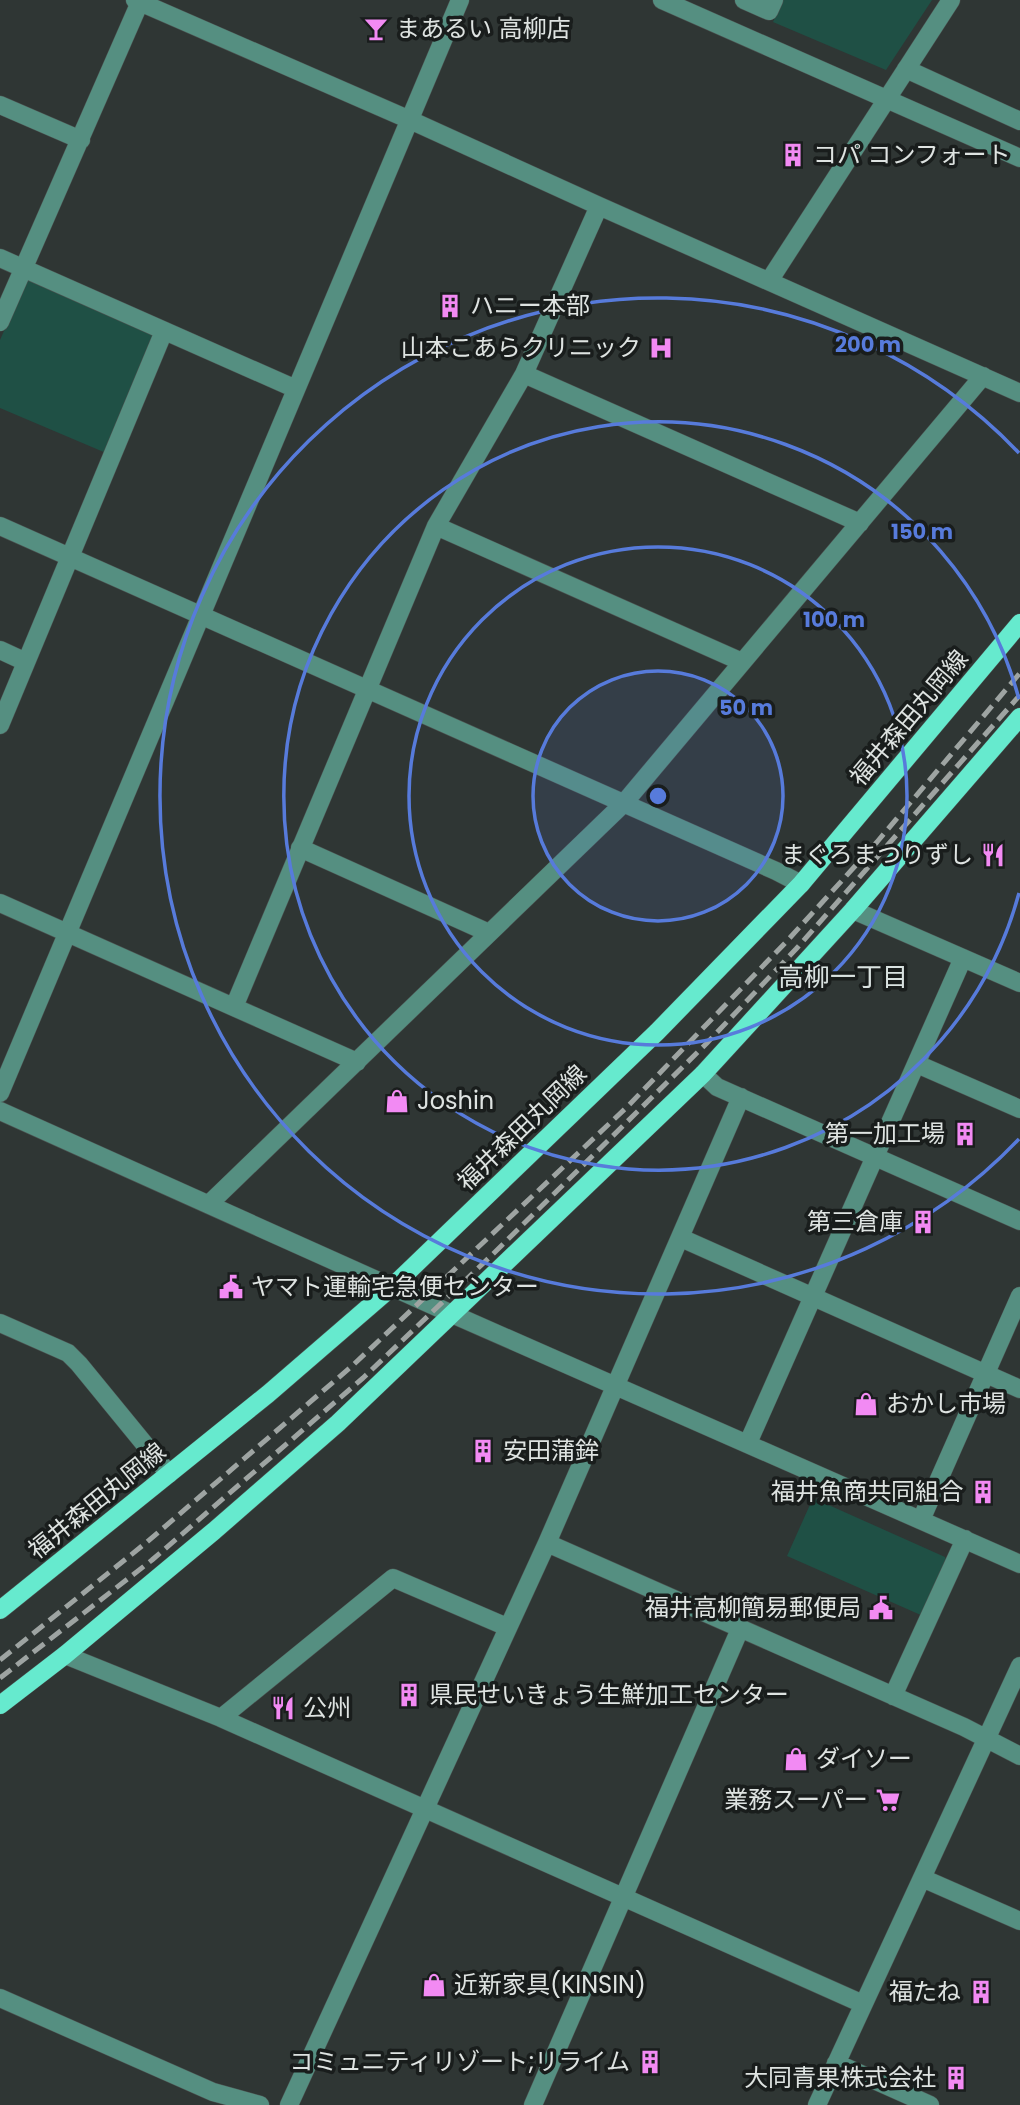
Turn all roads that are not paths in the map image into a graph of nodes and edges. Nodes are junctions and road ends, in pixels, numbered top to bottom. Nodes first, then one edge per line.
1 (460, 0) edge
2 (662, 0) edge
3 (744, 0) edge
4 (774, 0) edge
5 (951, 0) edge
6 (138, 1) edge
7 (906, 69) junction
8 (886, 100) junction
9 (0, 105) edge
10 (410, 120) junction
11 (1020, 121) edge
12 (81, 140) junction
13 (1020, 158) edge
14 (598, 206) junction
15 (0, 258) edge
16 (24, 269) junction
17 (769, 281) junction
18 (0, 322) edge
19 (164, 331) junction
20 (524, 374) junction
21 (983, 376) junction
22 (296, 389) junction
23 (1020, 393) edge
24 (860, 523) junction
25 (0, 526) edge
26 (436, 526) junction
27 (70, 557) junction
28 (201, 615) junction
29 (1020, 623) edge
30 (0, 650) edge
31 (26, 662) junction
32 (742, 662) junction
33 (367, 689) junction
34 (1020, 718) edge
35 (0, 724) edge
36 (624, 803) junction
37 (300, 848) junction
38 (801, 884) junction
39 (0, 903) edge
40 (853, 910) junction
41 (67, 933) junction
42 (489, 933) junction
43 (963, 958) junction
44 (1020, 983) edge
45 (234, 1007) junction
46 (357, 1062) junction
47 (917, 1064) junction
48 (703, 1074) junction
49 (0, 1093) edge
50 (741, 1097) junction
51 (1020, 1109) edge
52 (0, 1111) edge
53 (876, 1157) junction
54 (209, 1204) junction
55 (1020, 1221) edge
56 (681, 1238) junction
57 (393, 1286) junction
58 (1020, 1296) edge
59 (814, 1297) junction
60 (452, 1314) junction
61 (0, 1323) edge
62 (985, 1374) junction
63 (616, 1385) junction
64 (1020, 1389) edge
65 (748, 1443) junction
66 (169, 1474) junction
67 (921, 1520) junction
68 (965, 1539) junction
69 (547, 1543) junction
70 (1020, 1564) edge
71 (0, 1610) edge
72 (507, 1627) junction
73 (740, 1629) junction
74 (65, 1655) junction
75 (1020, 1666) edge
76 (893, 1696) junction
77 (0, 1705) edge
78 (221, 1718) junction
79 (987, 1739) junction
80 (1020, 1756) edge
81 (425, 1807) junction
82 (922, 1878) junction
83 (623, 1896) junction
84 (1020, 1921) edge
85 (0, 1998) edge
86 (863, 2004) junction
87 (836, 2063) junction
88 (260, 2105) edge
89 (289, 2105) edge
90 (533, 2105) edge
91 (817, 2105) edge
92 (930, 2105) edge

1 - 10 street
2 - 8 street
3 - 4 street
5 - 7 street
6 - 10 street
6 - 12 street
7 - 8 street
7 - 11 street
8 - 13 street
8 - 17 street
9 - 12 street
10 - 14 street
10 - 22 street
12 - 16 street
14 - 17 street
14 - 20 street
15 - 16 street
16 - 18 street
16 - 19 street
17 - 21 street
19 - 22 street
19 - 27 street
20 - 24 street
20 - 26 street
21 - 23 street
21 - 24 street
22 - 28 street
24 - 32 street
25 - 27 street
26 - 32 street
26 - 33 street
27 - 28 street
27 - 31 street
28 - 33 street
28 - 41 street
29 - 38 main road, 福井森田丸岡線
30 - 31 street
31 - 35 street
32 - 36 street
33 - 36 street
33 - 37 street
34 - 40 main road
36 - 38 street
36 - 42 street
37 - 42 street
37 - 45 street
38 - 57 main road, 福井森田丸岡線
39 - 41 street
40 - 43 street
40 - 48 main road
41 - 45 street
41 - 49 street
42 - 46 street
43 - 44 street
43 - 47 street
45 - 46 street
46 - 54 street
47 - 51 street
47 - 53 street
48 - 50 street
48 - 60 main road
50 - 53 street
50 - 56 street
52 - 54 street
53 - 55 street
53 - 59 street
54 - 57 street
56 - 59 street
56 - 63 street
57 - 60 street
57 - 66 main road, 福井森田丸岡線
58 - 62 street
59 - 62 street
59 - 65 street
60 - 63 street
60 - 74 main road
61 - 66 street
62 - 64 street
62 - 67 street
63 - 65 street
63 - 69 street
65 - 67 street
66 - 71 main road, 福井森田丸岡線
67 - 68 street
68 - 70 street
68 - 76 street
69 - 72 street
69 - 73 street
72 - 78 street
72 - 81 street
73 - 76 street
73 - 83 street
74 - 77 main road
74 - 78 street
75 - 79 street
76 - 79 street
78 - 81 street
79 - 80 street
79 - 82 street
81 - 83 street
81 - 89 street
82 - 84 street
82 - 86 street
83 - 86 street
83 - 90 street
85 - 88 street
86 - 87 street
87 - 91 street
87 - 92 street

